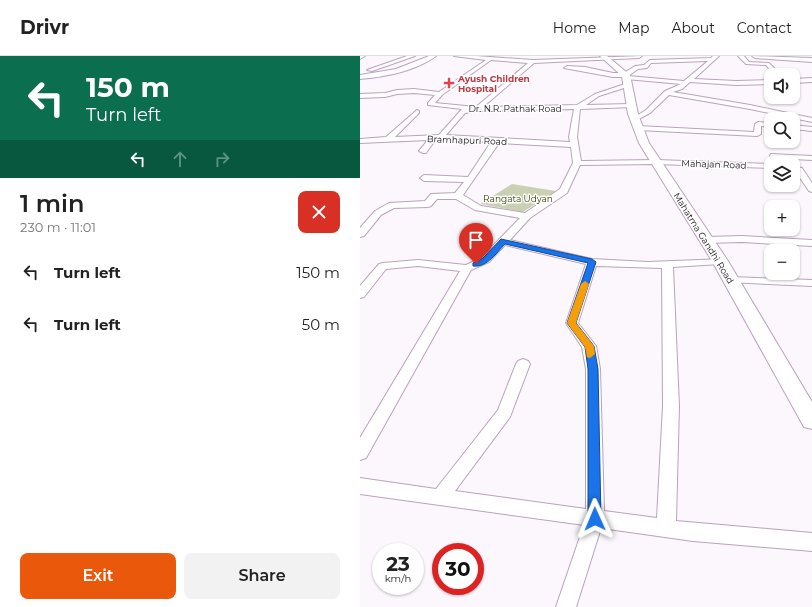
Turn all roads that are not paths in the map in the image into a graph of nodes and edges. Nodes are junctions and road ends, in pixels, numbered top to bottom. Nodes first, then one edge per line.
1 (412, 56) edge
2 (433, 56) edge
3 (457, 56) edge
4 (639, 56) edge
5 (741, 56) edge
6 (755, 56) edge
7 (604, 57) edge
8 (714, 57) edge
9 (794, 58) junction
10 (489, 60) junction
11 (812, 60) edge
12 (531, 64) junction
13 (806, 66) dead end
14 (772, 68) edge
15 (360, 75) edge
16 (627, 78) junction
17 (812, 80) edge
18 (800, 81) edge
19 (687, 82) junction
20 (764, 82) edge
21 (669, 93) junction
22 (440, 94) junction
23 (360, 96) edge
24 (579, 107) junction
25 (477, 109) junction
26 (417, 112) dead end
27 (635, 118) junction
28 (812, 120) edge
29 (764, 124) edge
30 (800, 129) edge
31 (812, 130) edge
32 (437, 138) junction
33 (389, 139) junction
34 (360, 141) edge
35 (496, 141) junction
36 (574, 145) junction
37 (423, 150) dead end
38 (800, 157) edge
39 (812, 158) edge
40 (656, 162) junction
41 (577, 163) junction
42 (764, 166) edge
43 (800, 171) edge
44 (812, 173) edge
45 (800, 175) edge
46 (424, 178) dead end
47 (470, 180) junction
48 (812, 189) edge
49 (458, 196) junction
50 (527, 216) junction
51 (360, 234) edge
52 (706, 240) junction
53 (503, 241) junction
54 (812, 244) edge
55 (720, 261) junction
56 (592, 262) junction
57 (666, 264) junction
58 (467, 268) junction
59 (731, 280) junction
60 (812, 283) edge
61 (360, 294) edge
62 (523, 364) dead end
63 (812, 421) edge
64 (360, 453) edge
65 (360, 487) edge
66 (440, 497) junction
67 (595, 519) junction
68 (666, 529) junction
69 (812, 542) edge
70 (566, 607) edge

1 - 15 street
2 - 15 street
3 - 10 street
4 - 7 street
5 - 14 street
6 - 9 street
7 - 12 street
7 - 16 main road
8 - 16 street
8 - 19 street
9 - 11 street
9 - 13 street
10 - 12 street
10 - 22 street
12 - 16 street
12 - 25 street
16 - 19 street
16 - 24 street
16 - 27 main road, Mahatma Gandhi Road
17 - 18 street
19 - 20 street
19 - 21 street
21 - 27 street
21 - 28 street
22 - 23 street
22 - 25 street, Dr. N.R. Pathak Road
24 - 25 street, Dr. N.R. Pathak Road
24 - 27 street, Dr. N.R. Pathak Road
24 - 36 street
25 - 32 street
26 - 33 street
27 - 29 street, Dr. N.R. Pathak Road
27 - 40 main road, Mahatma Gandhi Road
30 - 31 street
32 - 33 street, Bramhapuri Road
32 - 35 street, Bramhapuri Road
32 - 37 street
33 - 34 street, Bramhapuri Road
35 - 36 street, Bramhapuri Road
35 - 47 street
36 - 41 street
38 - 39 street
40 - 41 street, Mahajan Road
40 - 42 street, Mahajan Road
40 - 52 main road, Mahatma Gandhi Road
41 - 50 street
43 - 44 street
45 - 48 street
46 - 47 street
47 - 49 street
49 - 50 street
49 - 51 street
50 - 53 street
52 - 54 street
52 - 55 main road, Mahatma Gandhi Road
53 - 56 street
53 - 58 street
55 - 57 street
55 - 59 main road, Mahatma Gandhi Road
56 - 57 street
56 - 67 street
57 - 68 street
58 - 61 street
58 - 64 street
59 - 60 street
59 - 63 main road, Mahatma Gandhi Road
62 - 66 street
65 - 66 street
66 - 67 street
67 - 68 street
67 - 70 street
68 - 69 street

